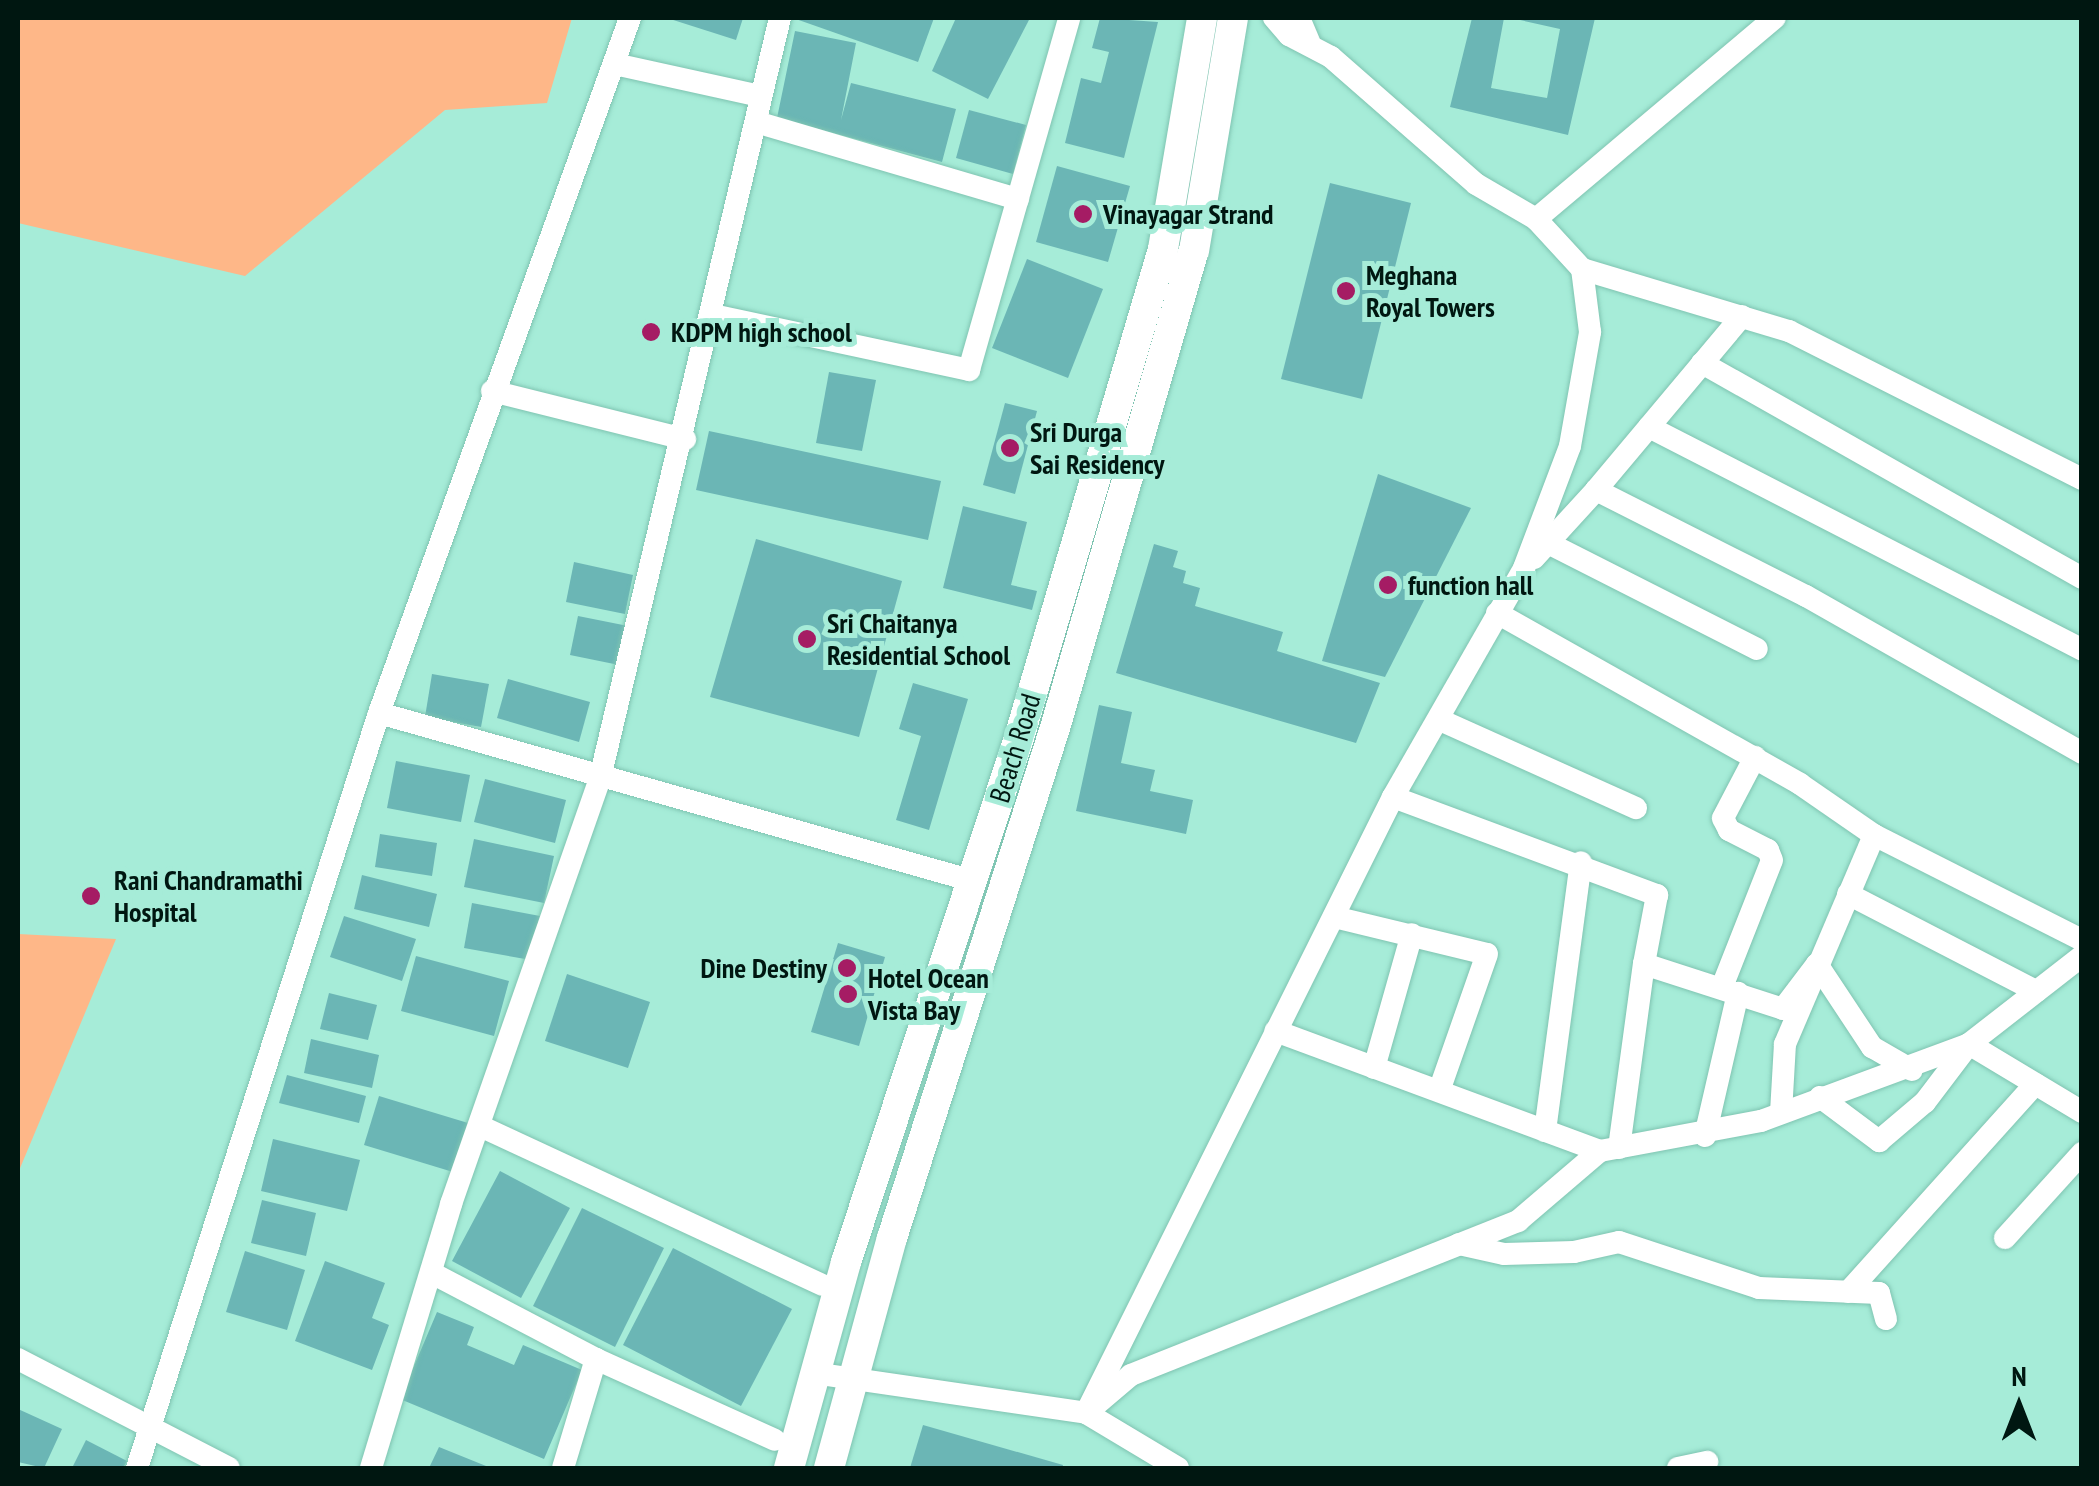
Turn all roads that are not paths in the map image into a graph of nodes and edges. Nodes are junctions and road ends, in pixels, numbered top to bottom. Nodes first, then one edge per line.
1 (630, 18) edge
2 (780, 18) edge
3 (1069, 18) edge
4 (1202, 18) edge
5 (1233, 18) edge
6 (1274, 18) edge
7 (1299, 18) edge
8 (1775, 18) edge
9 (1309, 41) junction
10 (615, 64) junction
11 (760, 96) junction
12 (756, 122) junction
13 (1018, 199) junction
14 (1536, 219) junction
15 (1582, 269) junction
16 (713, 315) junction
17 (1742, 316) junction
18 (1702, 363) junction
19 (492, 391) junction
20 (1649, 427) junction
21 (685, 439) junction
22 (2082, 479) edge
23 (1596, 490) junction
24 (1548, 543) junction
25 (1524, 568) junction
26 (2082, 578) edge
27 (1497, 613) junction
28 (1757, 649) dead end
29 (2082, 650) edge
30 (378, 713) junction
31 (1440, 720) junction
32 (2082, 754) edge
33 (1755, 757) junction
34 (600, 778) junction
35 (1394, 797) junction
36 (1636, 808) dead end
37 (1874, 835) junction
38 (1581, 862) junction
39 (972, 881) junction
40 (1848, 894) junction
41 (1334, 916) junction
42 (1412, 934) junction
43 (2082, 940) edge
44 (2082, 956) edge
45 (1644, 964) junction
46 (1817, 964) junction
47 (1730, 990) junction
48 (2036, 991) junction
49 (1276, 1031) junction
50 (1969, 1044) junction
51 (1374, 1068) junction
52 (1912, 1070) junction
53 (2035, 1084) junction
54 (1438, 1091) junction
55 (1820, 1097) junction
56 (2082, 1112) edge
57 (1781, 1113) junction
58 (480, 1126) junction
59 (1545, 1130) junction
60 (1705, 1136) junction
61 (1610, 1149) junction
62 (2082, 1153) edge
63 (2005, 1238) dead end
64 (1458, 1244) junction
65 (432, 1273) junction
66 (822, 1285) dead end
67 (1848, 1292) junction
68 (1886, 1319) dead end
69 (18, 1359) edge
70 (596, 1359) junction
71 (820, 1374) junction
72 (854, 1382) junction
73 (1086, 1413) junction
74 (153, 1430) junction
75 (776, 1440) dead end
76 (1708, 1462) dead end
77 (137, 1468) edge
78 (230, 1468) edge
79 (371, 1468) edge
80 (563, 1468) edge
81 (789, 1468) edge
82 (829, 1468) edge
83 (1178, 1468) edge
84 (1678, 1468) edge

1 - 10 street
2 - 11 street
3 - 13 street
4 - 39 main road, Beach Road
5 - 72 main road, Beach Road
6 - 9 street
7 - 9 street
8 - 14 street
9 - 14 street
10 - 11 street
10 - 19 street
11 - 12 street
12 - 13 street
12 - 16 street
13 - 16 street
14 - 15 street
15 - 17 street
15 - 25 street
16 - 21 street
17 - 18 street
17 - 22 street
18 - 20 street
18 - 26 street
19 - 21 street
19 - 30 street
20 - 23 street
20 - 29 street
21 - 34 street
23 - 24 street
23 - 32 street
24 - 25 street
24 - 28 street
25 - 27 street
27 - 31 street
27 - 33 street
30 - 34 street
30 - 74 street
31 - 35 street
31 - 36 street
33 - 37 street
33 - 47 street
34 - 39 street
34 - 58 street
35 - 38 street
35 - 41 street
37 - 40 street
37 - 43 street
38 - 45 street
38 - 59 street
39 - 71 main road, Beach Road
40 - 46 street
40 - 48 street
41 - 42 street
41 - 49 street
42 - 51 street
42 - 54 street
44 - 48 street
45 - 47 street
45 - 61 street
46 - 47 street
46 - 52 street
46 - 57 street
47 - 60 street
48 - 50 street
49 - 51 street
49 - 73 street
50 - 52 street
50 - 53 street
50 - 55 street
51 - 54 street
52 - 55 street
53 - 56 street
53 - 67 street
54 - 59 street
55 - 57 street
57 - 60 street
58 - 65 street
58 - 66 street
59 - 61 street
60 - 61 street
61 - 64 street
62 - 63 street
64 - 67 street
64 - 73 street
65 - 70 street
65 - 79 street
67 - 68 street
69 - 74 street
70 - 75 street
70 - 80 street
71 - 72 street
71 - 81 main road, Beach Road
72 - 73 street
72 - 82 main road, Beach Road
73 - 83 street
74 - 77 street
74 - 78 street
76 - 84 street

